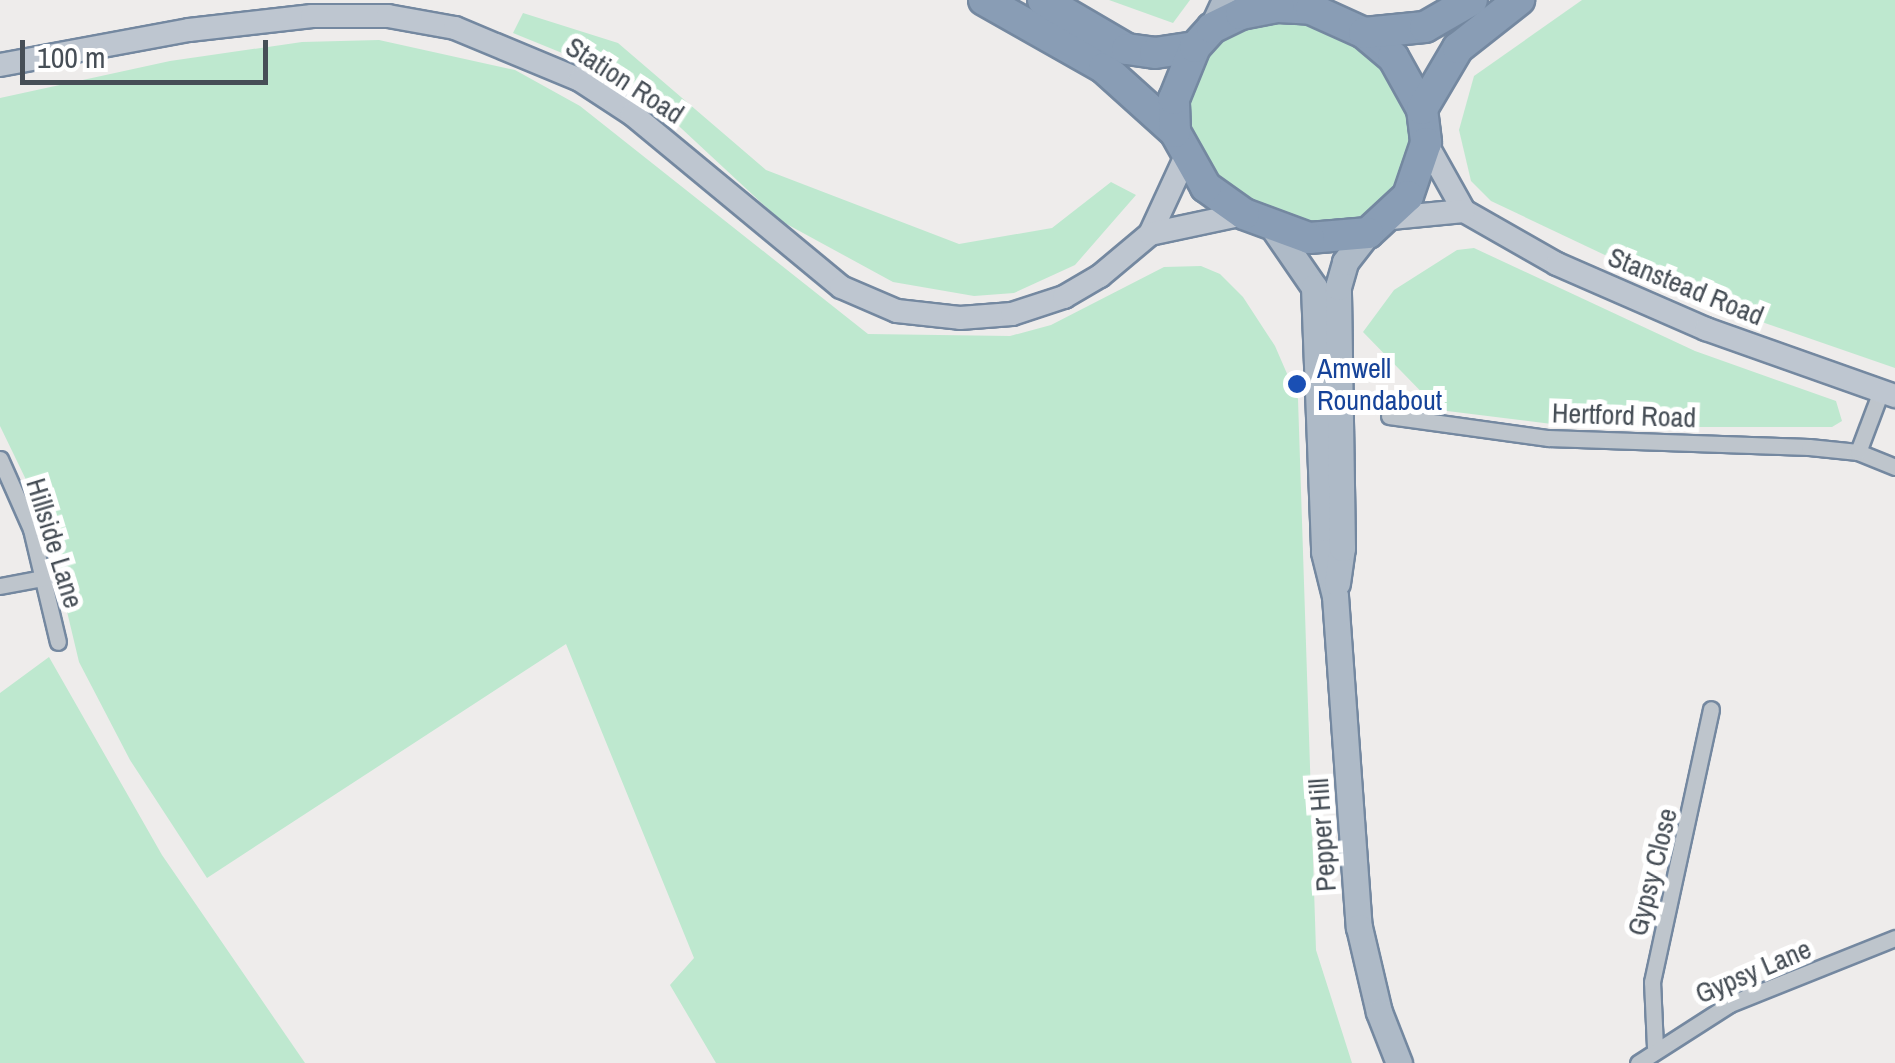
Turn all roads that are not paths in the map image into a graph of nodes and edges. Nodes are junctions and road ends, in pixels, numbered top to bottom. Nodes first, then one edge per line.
1 (984, 0) edge
2 (1043, 0) edge
3 (1226, 0) edge
4 (1472, 0) edge
5 (1519, 0) edge
6 (1308, 4) edge
7 (1364, 33) junction
8 (1204, 38) junction
9 (0, 65) edge
10 (1422, 108) junction
11 (1181, 144) junction
12 (1426, 144) junction
13 (1464, 211) junction
14 (1244, 214) junction
15 (1380, 225) junction
16 (1274, 229) junction
17 (1150, 234) junction
18 (1888, 394) edge
19 (1389, 416) dead end
20 (1858, 452) junction
21 (0, 458) edge
22 (1895, 468) edge
23 (43, 578) junction
24 (0, 586) edge
25 (1335, 596) junction
26 (58, 642) dead end
27 (1711, 708) dead end
28 (1895, 938) edge
29 (1655, 1046) junction
30 (1400, 1063) edge
31 (1638, 1063) edge

1 - 11 highway
2 - 8 highway
3 - 8 main road
4 - 7 highway
5 - 10 highway
6 - 7 highway
6 - 8 highway
7 - 10 highway
8 - 11 highway
9 - 17 main road, Station Road
10 - 12 highway
11 - 14 highway
11 - 17 main road, Station Road
12 - 13 main road
12 - 15 highway
13 - 15 main road
13 - 18 main road, Stanstead Road
14 - 16 highway
14 - 17 main road, Station Road
15 - 16 highway
15 - 25 main road, Pepper Hill
16 - 25 main road, Pepper Hill
18 - 20 street
19 - 20 street, Hertford Road
20 - 22 street, Hertford Road
21 - 23 street, Hillside Lane
23 - 24 street
23 - 26 street, Hillside Lane
25 - 30 main road, Pepper Hill
27 - 29 street, Gypsy Close
28 - 29 street, Gypsy Lane
29 - 31 street, Gypsy Lane

